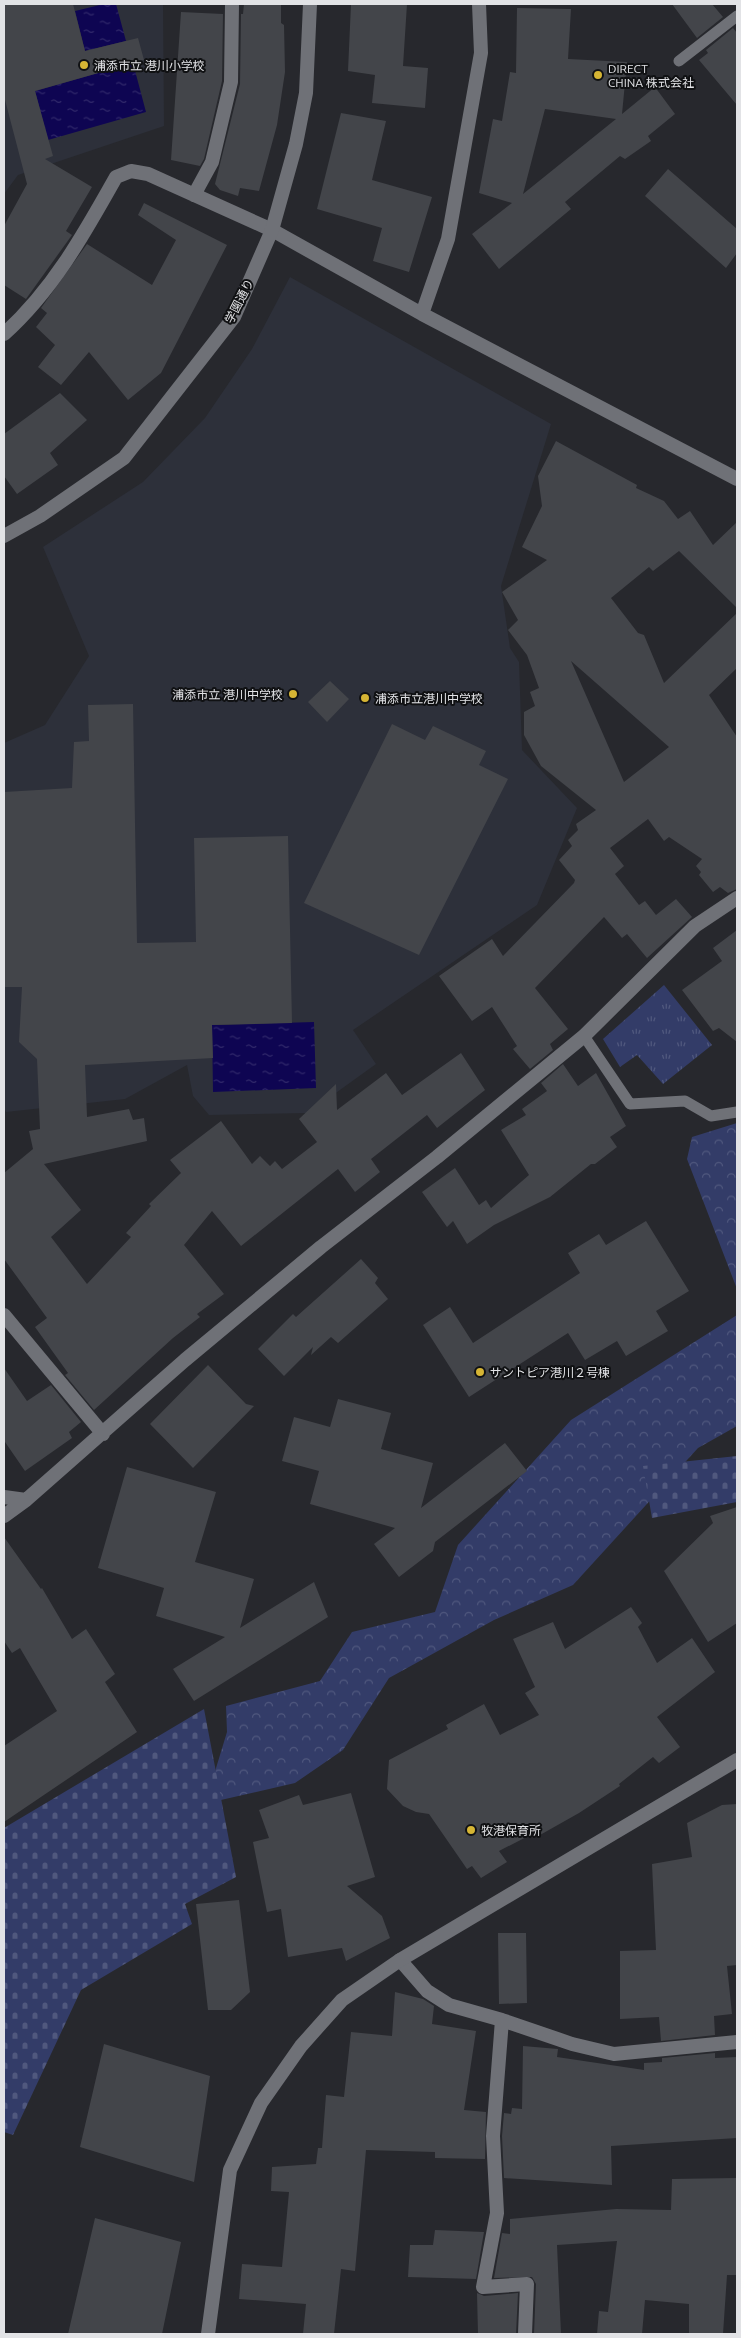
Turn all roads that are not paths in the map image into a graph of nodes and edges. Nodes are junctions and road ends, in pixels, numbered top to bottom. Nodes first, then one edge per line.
1 (232, 4) edge
2 (310, 4) edge
3 (479, 4) edge
4 (737, 16) edge
5 (679, 61) dead end
6 (194, 195) junction
7 (272, 230) junction
8 (422, 314) junction
9 (4, 334) edge
10 (737, 479) edge
11 (4, 536) edge
12 (737, 898) edge
13 (584, 1036) junction
14 (737, 1112) edge
15 (4, 1314) edge
16 (103, 1434) junction
17 (4, 1497) edge
18 (26, 1500) junction
19 (4, 1516) edge
20 (737, 1760) edge
21 (400, 1960) junction
22 (502, 2020) junction
23 (737, 2042) edge
24 (208, 2334) edge
25 (525, 2334) edge

1 - 6 street
2 - 7 street, 学園通り
3 - 8 street
4 - 5 lane
6 - 7 street
6 - 9 street
7 - 8 street
7 - 11 street, 学園通り
8 - 10 street
12 - 13 street
13 - 14 lane
13 - 16 street
15 - 16 street
16 - 18 street
17 - 18 street
18 - 19 street
20 - 21 street
21 - 22 street
21 - 24 street
22 - 23 street
22 - 25 street

